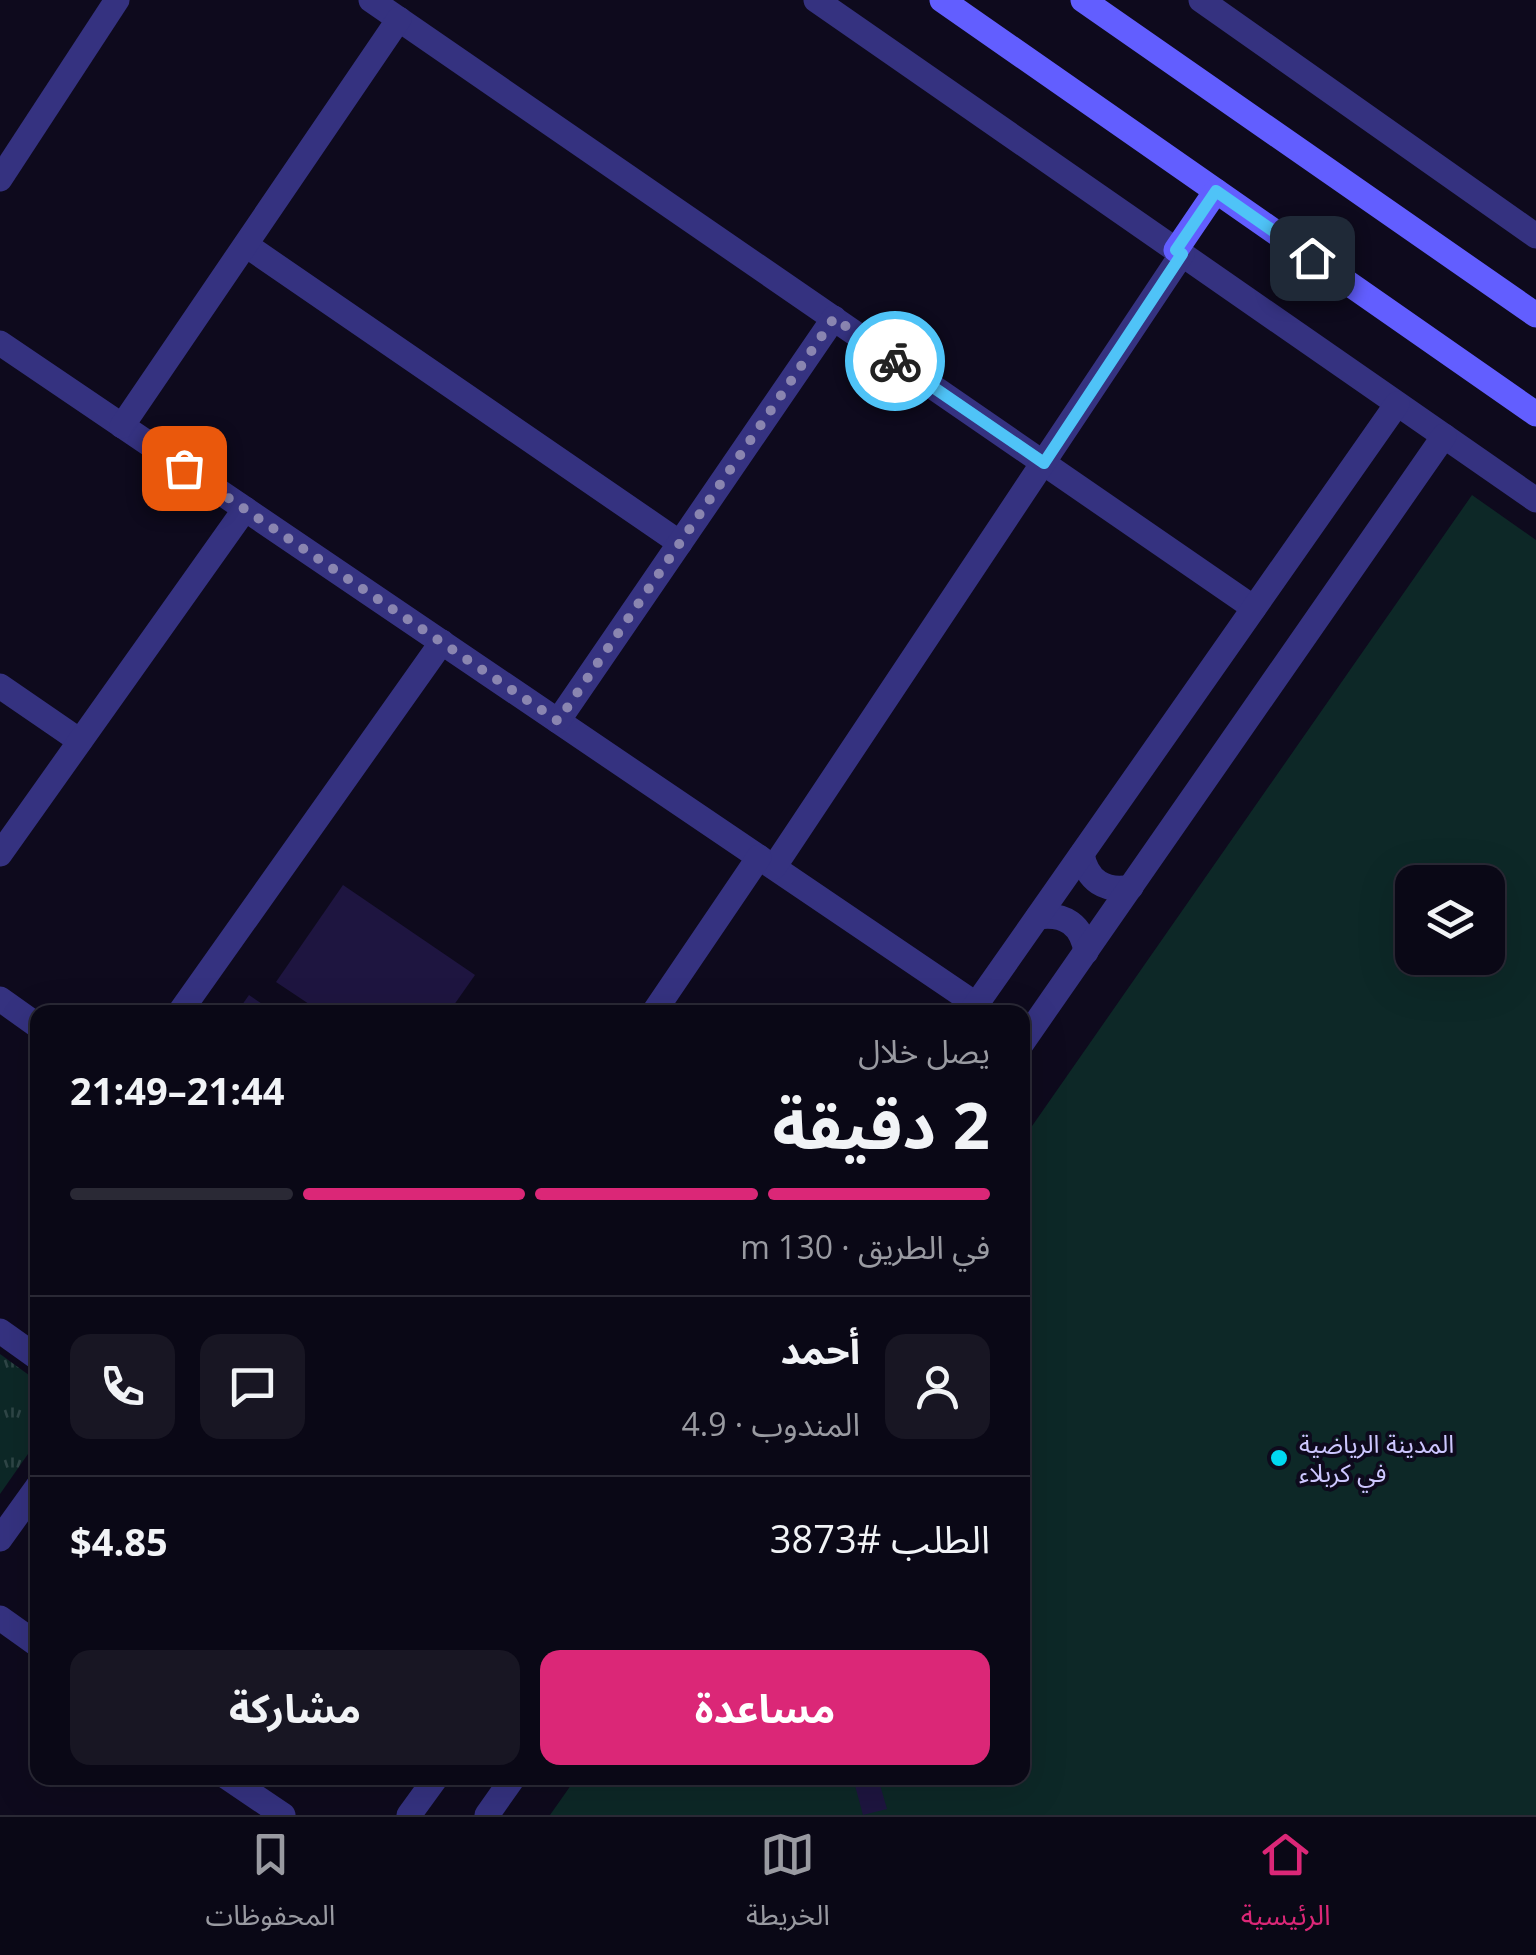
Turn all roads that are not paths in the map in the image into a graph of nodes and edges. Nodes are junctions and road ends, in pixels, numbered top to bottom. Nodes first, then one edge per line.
1 (117, 0) edge
2 (372, 0) edge
3 (816, 0) edge
4 (942, 0) edge
5 (1083, 0) edge
6 (1201, 0) edge
7 (400, 19) junction
8 (0, 180) edge
9 (1216, 191) junction
10 (1535, 234) edge
11 (246, 245) junction
12 (1179, 252) junction
13 (1536, 316) edge
14 (834, 318) junction
15 (0, 343) edge
16 (1397, 404) junction
17 (1536, 414) edge
18 (122, 426) junction
19 (1444, 436) junction
20 (1044, 463) junction
21 (1536, 500) edge
22 (244, 509) junction
23 (680, 544) junction
24 (1254, 608) junction
25 (442, 642) junction
26 (0, 686) edge
27 (558, 721) junction
28 (80, 741) junction
29 (0, 854) edge
30 (1082, 854) junction
31 (767, 862) junction
32 (1131, 887) junction
33 (1038, 917) junction
34 (1086, 952) junction
35 (0, 999) edge
36 (185, 1005) edge
37 (659, 1005) edge
38 (970, 1005) edge
39 (976, 1005) edge
40 (30, 1020) edge
41 (1030, 1032) edge
42 (0, 1331) edge
43 (30, 1352) edge
44 (30, 1497) edge
45 (0, 1539) edge
46 (0, 1618) edge
47 (30, 1639) edge
48 (238, 1785) edge
49 (431, 1785) edge
50 (508, 1785) edge
51 (283, 1815) edge
52 (410, 1815) edge
53 (487, 1815) edge

1 - 8 street
2 - 7 street
3 - 12 street
4 - 9 main road
5 - 13 main road
6 - 10 street
7 - 11 street
7 - 14 street
9 - 12 main road
9 - 17 main road
11 - 18 street
11 - 23 street
12 - 16 street
12 - 20 street
14 - 20 street
14 - 23 street
15 - 18 street
16 - 19 street
16 - 24 street
18 - 22 street
19 - 21 street
19 - 32 street
20 - 24 street
20 - 31 street
22 - 25 street
22 - 28 street
23 - 27 street
24 - 30 street
25 - 27 street
25 - 36 street
26 - 28 street
27 - 31 street
28 - 29 street
30 - 32 street
30 - 33 street
31 - 37 street
31 - 38 street
32 - 34 street
33 - 34 street
33 - 39 street
34 - 41 street
35 - 40 street
42 - 43 street
44 - 45 street
46 - 47 street
48 - 51 street
49 - 52 street
50 - 53 street

